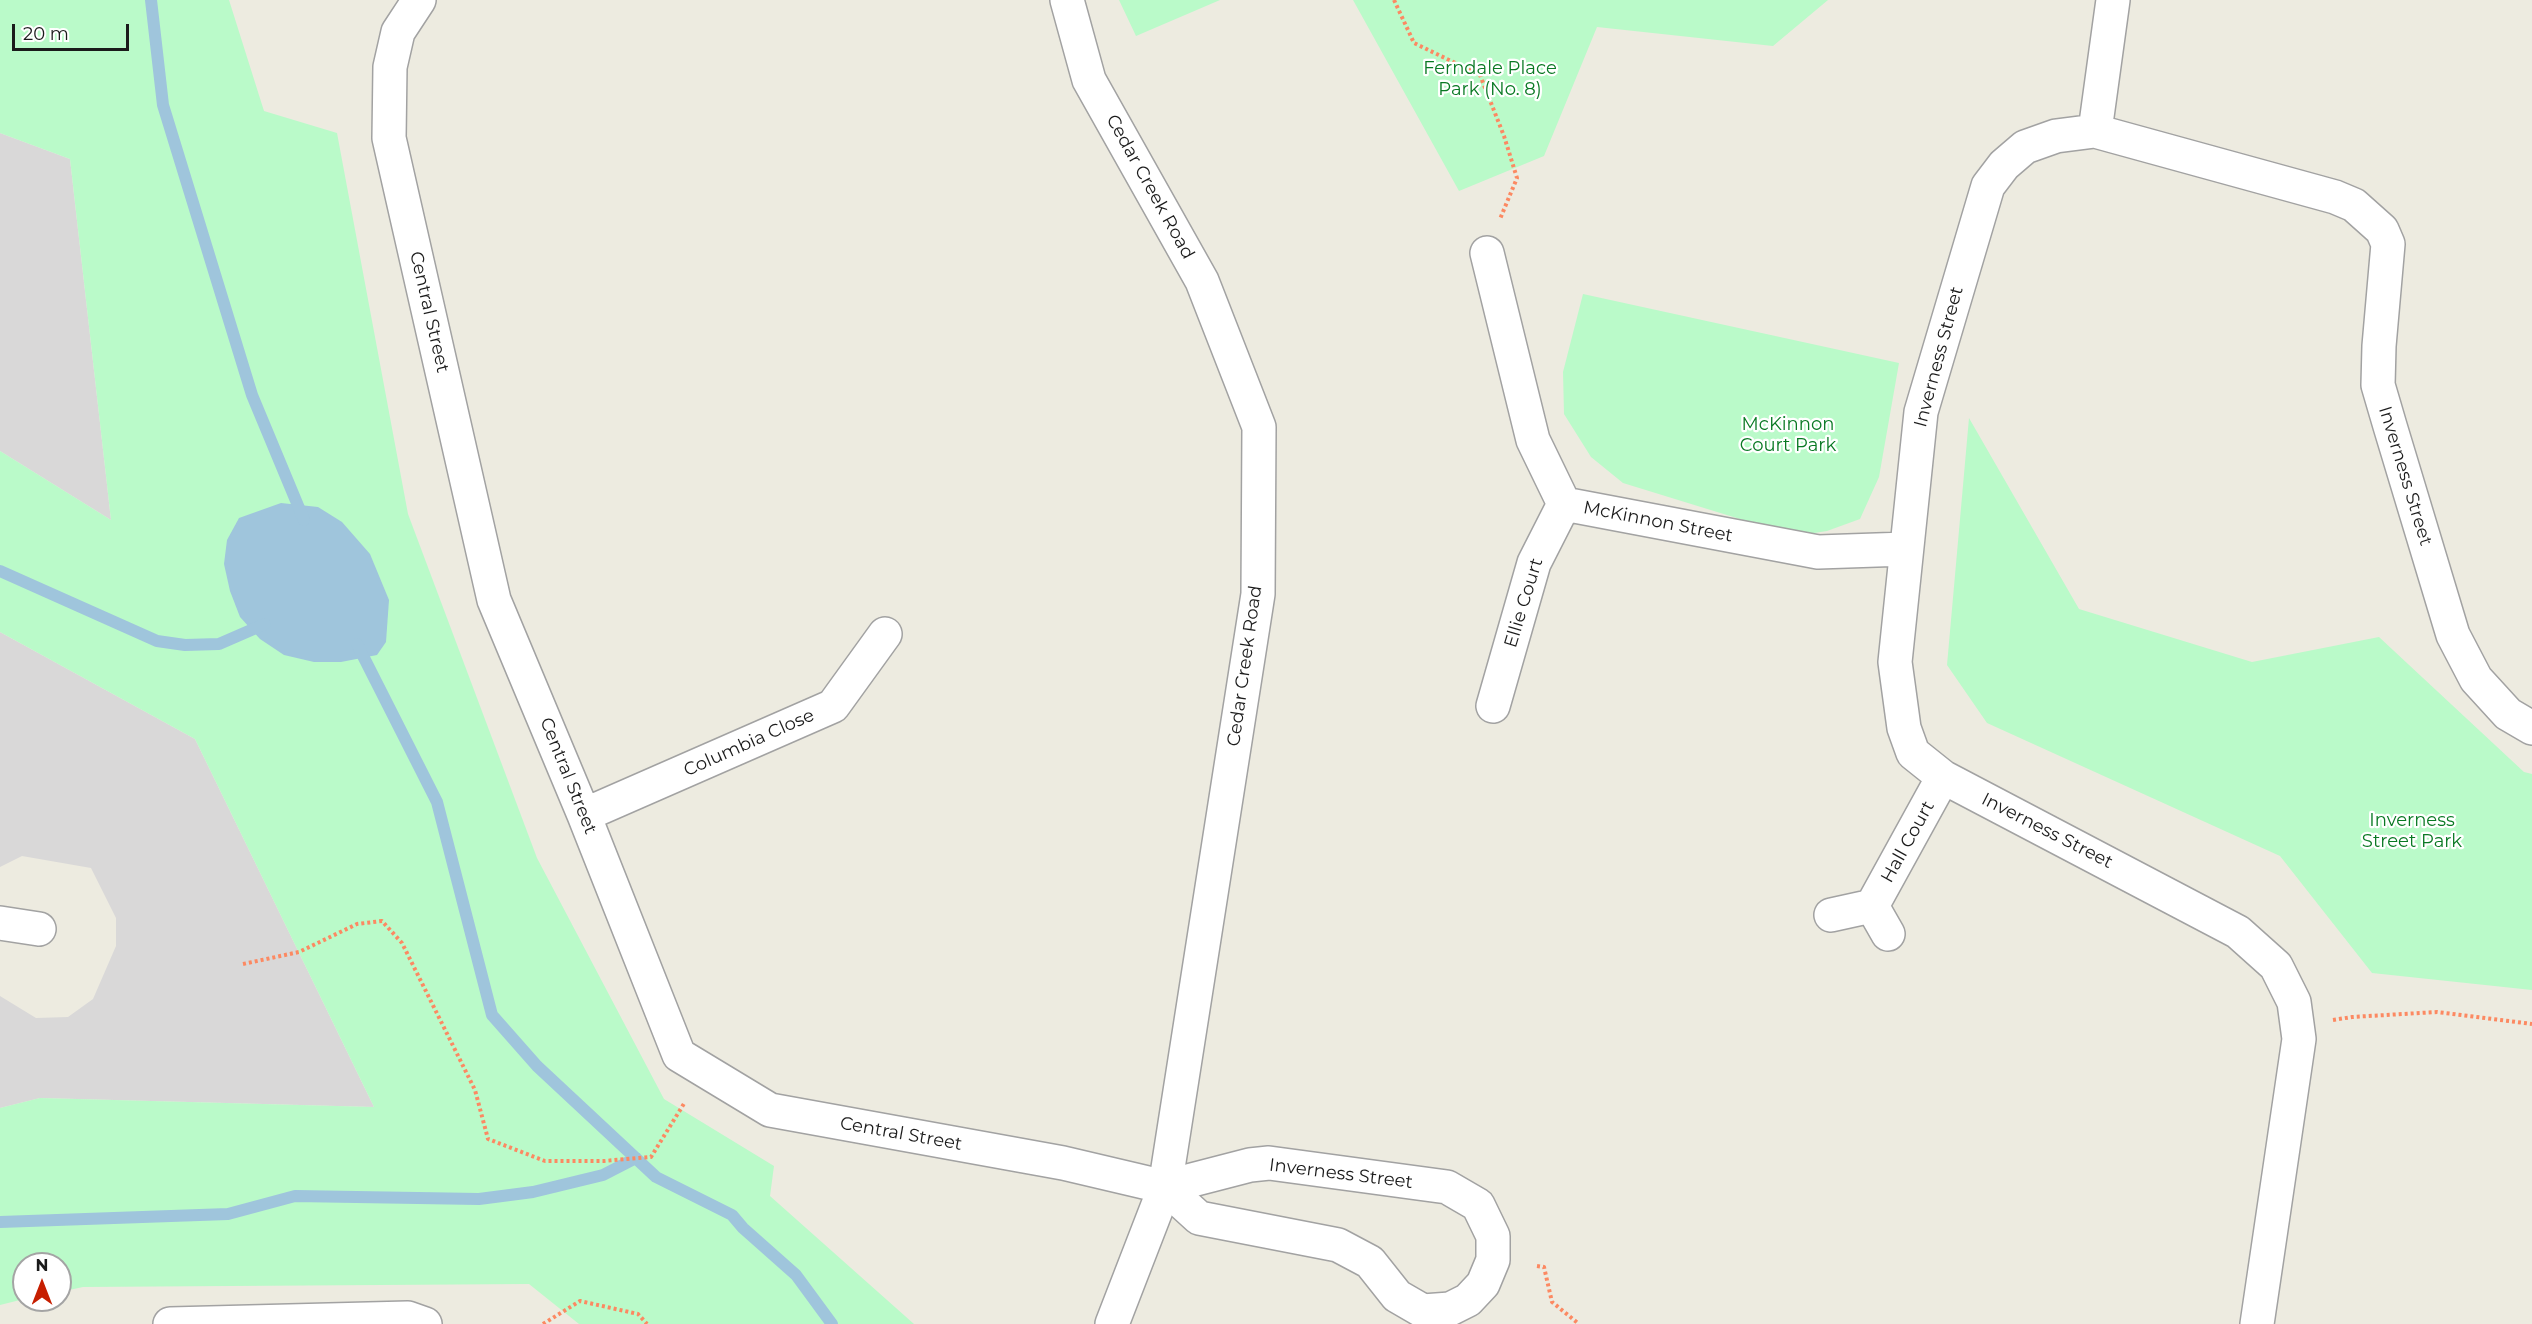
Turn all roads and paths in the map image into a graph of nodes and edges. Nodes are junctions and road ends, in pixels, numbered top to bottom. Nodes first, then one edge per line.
1 (419, 0) edge
2 (1066, 0) edge
3 (1394, 0) edge
4 (2113, 0) edge
5 (2096, 131) junction
6 (1486, 253) joint
7 (1564, 504) junction
8 (1906, 549) junction
9 (885, 634) dead end
10 (1493, 706) dead end
11 (2532, 729) edge
12 (1943, 777) junction
13 (584, 815) junction
14 (1872, 906) junction
15 (1831, 915) dead end
16 (0, 923) edge
17 (39, 929) dead end
18 (1888, 934) dead end
19 (243, 964) dead end
20 (2532, 1024) edge
21 (2297, 1027) junction
22 (705, 1071) junction
23 (1165, 1187) junction
24 (1537, 1266) dead end
25 (1421, 1317) edge
26 (170, 1324) edge
27 (425, 1324) edge
28 (543, 1324) edge
29 (647, 1324) edge
30 (1112, 1324) edge
31 (1579, 1324) edge
32 (2256, 1324) edge

1 - 13 street, Central Street
2 - 23 street, Cedar Creek Road
3 - 6 path
4 - 5 street
5 - 8 street, Inverness Street
5 - 11 street, Inverness Street
6 - 7 street, McKinnon Street
7 - 8 street, McKinnon Street
7 - 10 street, Ellie Court
8 - 12 street, Inverness Street
9 - 13 street, Columbia Close
12 - 14 street, Hall Court
12 - 21 street, Inverness Street
13 - 22 street, Central Street
14 - 15 street
14 - 18 street
16 - 17 street
19 - 22 path
20 - 21 path
21 - 32 street, Inverness Street
22 - 23 street, Central Street
23 - 25 street, Inverness Street
23 - 25 street, Inverness Street
23 - 30 street, Cedar Creek Road
24 - 31 path
26 - 27 street
28 - 29 path

